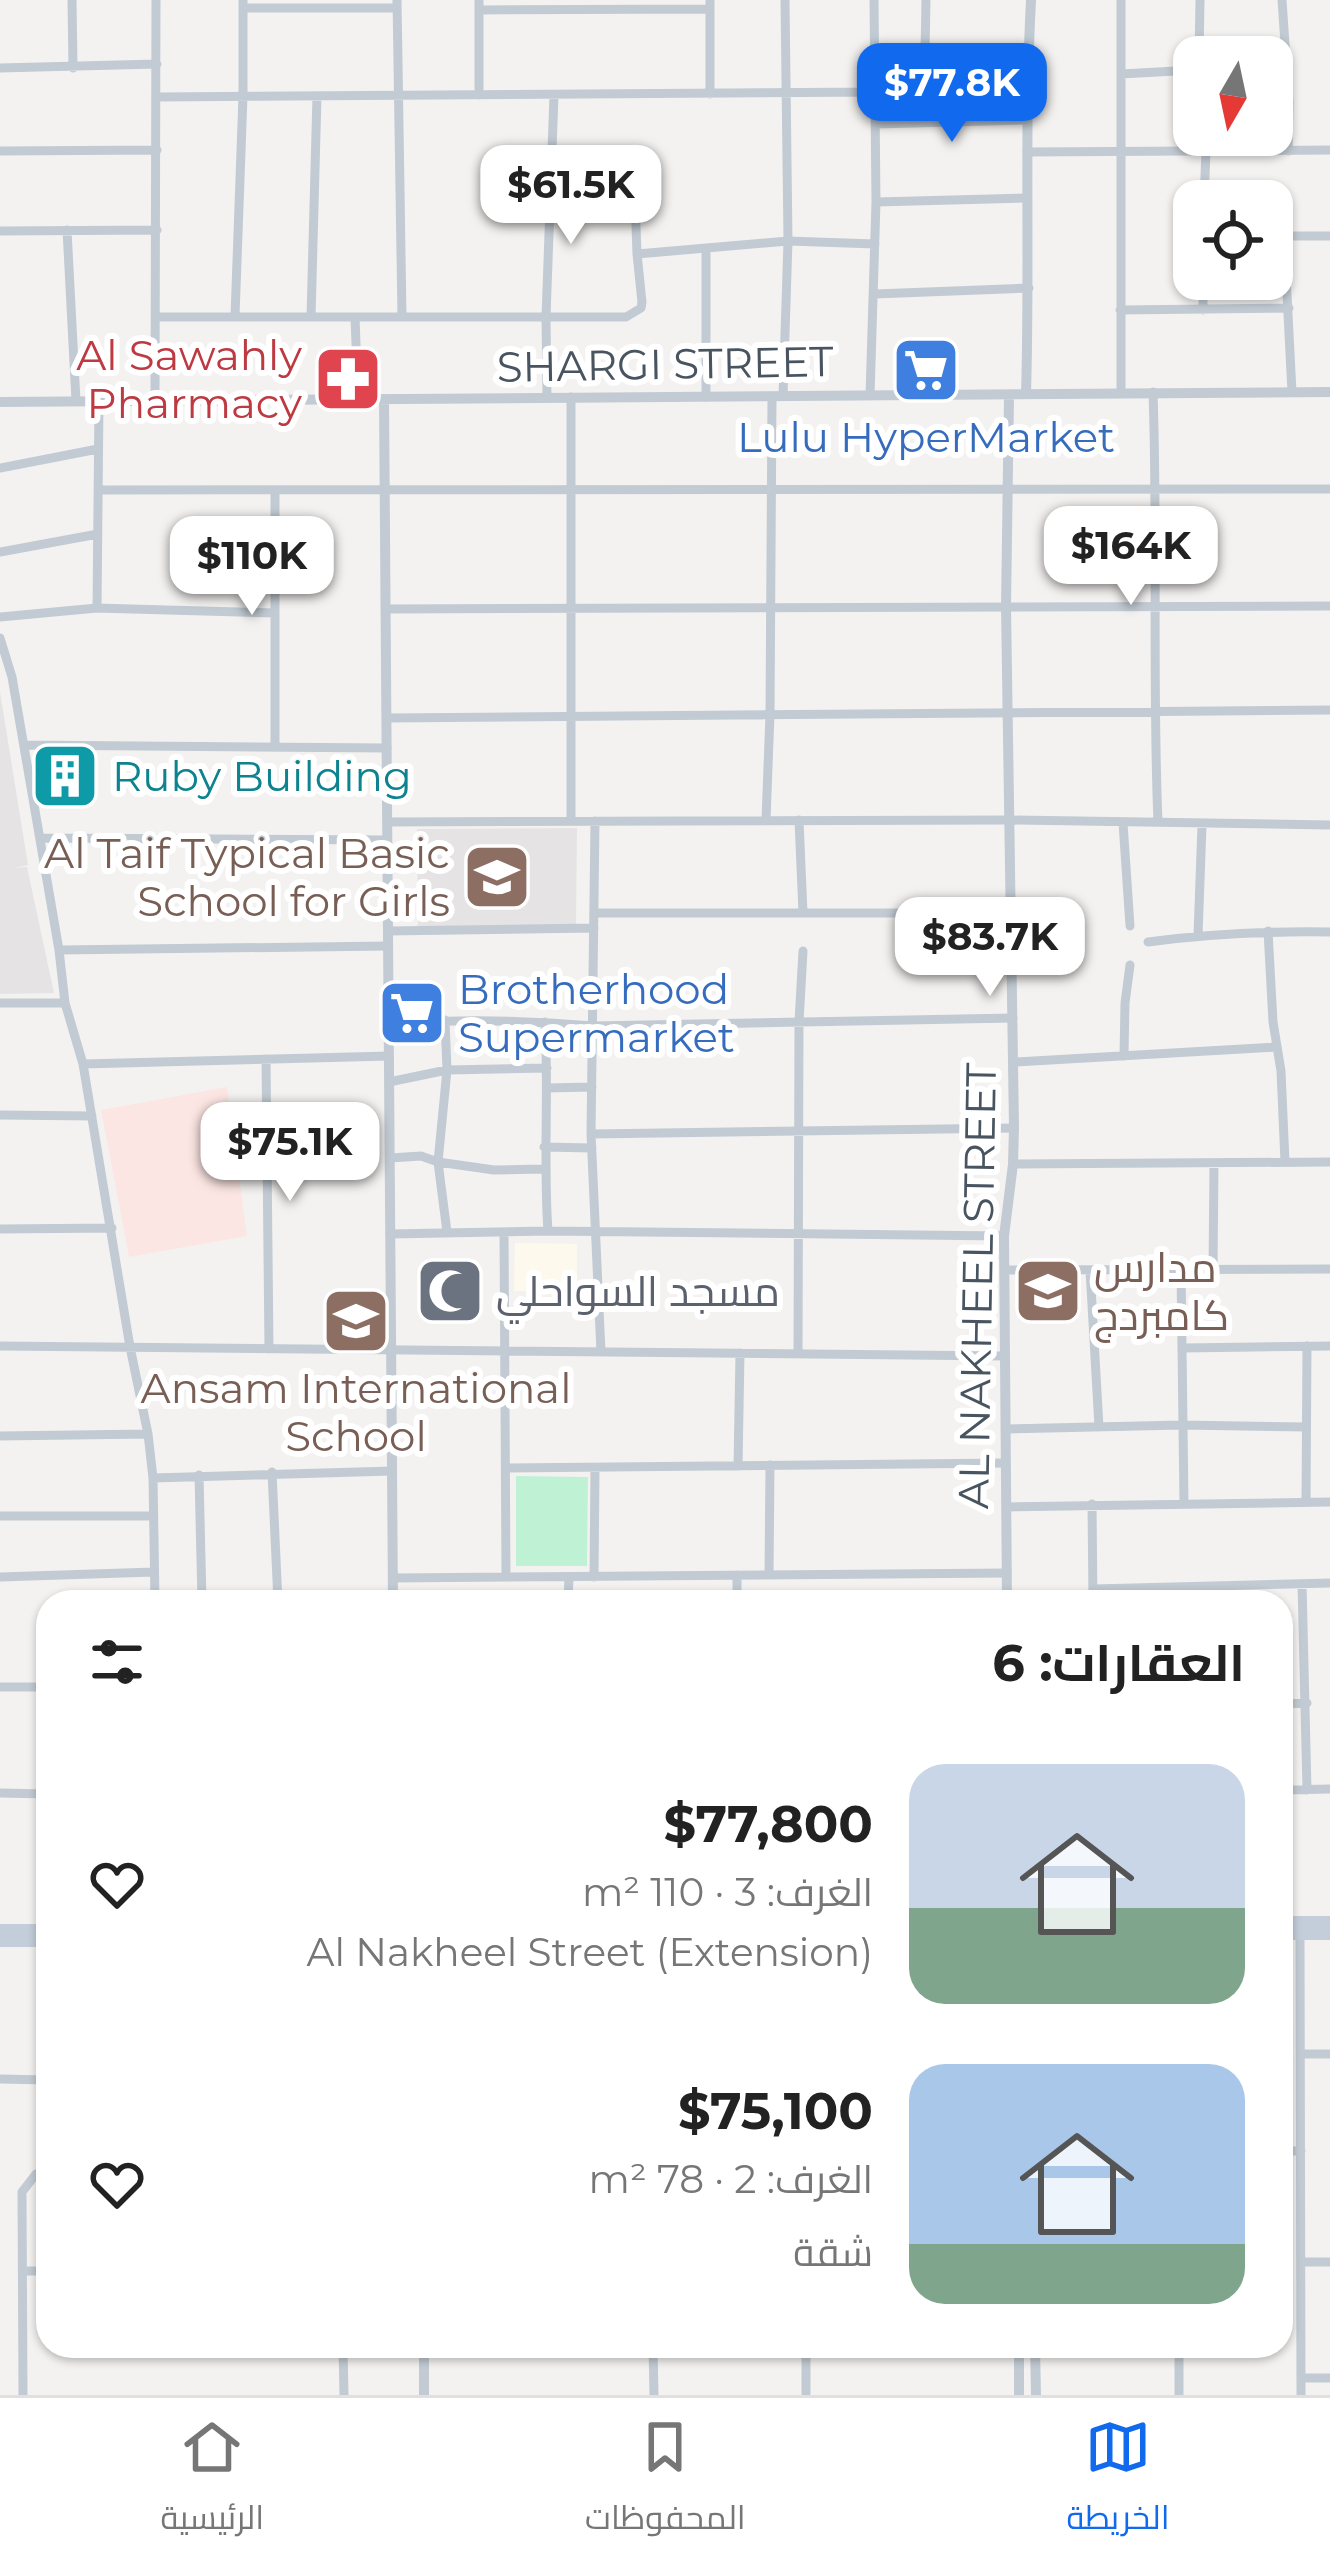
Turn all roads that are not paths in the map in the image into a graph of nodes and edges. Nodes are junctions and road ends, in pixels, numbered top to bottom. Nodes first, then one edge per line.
1 (72, 0) edge
2 (156, 0) edge
3 (785, 0) edge
4 (874, 0) edge
5 (926, 0) edge
6 (1031, 0) edge
7 (1121, 0) edge
8 (1200, 0) edge
9 (1282, 0) edge
10 (243, 4) edge
11 (397, 4) edge
12 (556, 4) edge
13 (710, 4) edge
14 (323, 5) edge
15 (478, 5) edge
16 (1199, 36) edge
17 (1284, 36) edge
18 (1028, 48) junction
19 (925, 52) junction
20 (875, 55) junction
21 (157, 64) junction
22 (0, 68) edge
23 (74, 68) junction
24 (1173, 71) edge
25 (1121, 74) junction
26 (875, 92) junction
27 (785, 93) junction
28 (710, 94) junction
29 (479, 95) junction
30 (554, 95) junction
31 (243, 96) junction
32 (317, 96) junction
33 (397, 96) junction
34 (157, 97) junction
35 (1027, 120) junction
36 (876, 124) junction
37 (157, 150) junction
38 (1330, 150) edge
39 (0, 151) edge
40 (1122, 151) junction
41 (1173, 151) edge
42 (1293, 151) edge
43 (1028, 152) junction
44 (634, 170) dead end
45 (1026, 198) junction
46 (876, 202) junction
47 (0, 230) edge
48 (67, 230) junction
49 (157, 230) junction
50 (1293, 236) edge
51 (1330, 236) edge
52 (788, 241) junction
53 (875, 244) junction
54 (706, 249) junction
55 (637, 254) junction
56 (1029, 288) junction
57 (875, 294) junction
58 (1203, 300) edge
59 (1288, 300) edge
60 (1289, 308) junction
61 (1120, 310) junction
62 (1203, 310) junction
63 (235, 316) junction
64 (311, 316) junction
65 (356, 316) junction
66 (402, 316) junction
67 (546, 316) junction
68 (155, 317) junction
69 (1121, 392) junction
70 (1153, 392) junction
71 (1292, 392) junction
72 (1330, 392) edge
73 (1026, 394) junction
74 (870, 395) junction
75 (1009, 395) junction
76 (777, 396) junction
77 (571, 397) junction
78 (706, 397) junction
79 (547, 398) junction
80 (358, 399) junction
81 (384, 399) junction
82 (76, 401) junction
83 (98, 401) junction
84 (155, 401) junction
85 (0, 402) edge
86 (98, 449) junction
87 (0, 468) edge
88 (1330, 488) edge
89 (1008, 489) junction
90 (98, 490) junction
91 (274, 490) junction
92 (571, 490) junction
93 (771, 490) junction
94 (1156, 490) junction
95 (385, 491) junction
96 (98, 534) junction
97 (0, 552) edge
98 (1330, 606) edge
99 (1006, 607) junction
100 (1154, 607) junction
101 (98, 608) junction
102 (571, 608) junction
103 (386, 609) junction
104 (770, 609) junction
105 (275, 613) junction
106 (0, 617) edge
107 (0, 638) edge
108 (6, 679) edge
109 (1154, 710) junction
110 (1330, 710) edge
111 (770, 714) junction
112 (1008, 714) junction
113 (571, 716) junction
114 (387, 718) junction
115 (25, 745) junction
116 (275, 746) junction
117 (387, 748) junction
118 (571, 820) junction
119 (766, 820) junction
120 (799, 820) junction
121 (1009, 820) junction
122 (595, 821) junction
123 (387, 822) junction
124 (1158, 823) junction
125 (1123, 824) junction
126 (1202, 825) junction
127 (1330, 825) edge
128 (40, 838) junction
129 (388, 840) junction
130 (595, 913) junction
131 (802, 913) junction
132 (1012, 913) junction
133 (1130, 926) dead end
134 (594, 928) junction
135 (388, 931) junction
136 (1268, 931) junction
137 (1330, 932) edge
138 (1198, 935) junction
139 (1148, 942) dead end
140 (388, 946) junction
141 (59, 950) junction
142 (803, 951) dead end
143 (1130, 965) dead end
144 (0, 1003) edge
145 (65, 1003) junction
146 (1013, 1018) junction
147 (445, 1019) junction
148 (545, 1022) junction
149 (799, 1022) junction
150 (389, 1024) junction
151 (593, 1026) junction
152 (1276, 1047) junction
153 (389, 1056) junction
154 (1124, 1056) junction
155 (266, 1059) junction
156 (1014, 1062) junction
157 (83, 1064) junction
158 (548, 1068) junction
159 (447, 1070) junction
160 (389, 1082) junction
161 (592, 1087) junction
162 (547, 1088) junction
163 (0, 1115) edge
164 (92, 1116) junction
165 (1014, 1128) junction
166 (798, 1131) junction
167 (591, 1134) junction
168 (544, 1147) junction
169 (592, 1148) junction
170 (390, 1158) junction
171 (438, 1162) junction
172 (1285, 1162) junction
173 (1330, 1162) edge
174 (1214, 1163) junction
175 (1013, 1164) junction
176 (543, 1169) junction
177 (112, 1228) junction
178 (0, 1229) edge
179 (548, 1231) junction
180 (447, 1232) junction
181 (504, 1232) junction
182 (597, 1232) junction
183 (390, 1234) junction
184 (798, 1235) junction
185 (1004, 1236) junction
186 (1181, 1269) junction
187 (1213, 1269) junction
188 (1330, 1269) edge
189 (1005, 1270) junction
190 (1090, 1270) junction
191 (0, 1346) edge
192 (1307, 1346) junction
193 (1330, 1346) edge
194 (130, 1347) junction
195 (269, 1348) junction
196 (1184, 1348) junction
197 (391, 1350) junction
198 (505, 1351) junction
199 (601, 1352) junction
200 (740, 1353) junction
201 (798, 1354) junction
202 (1005, 1356) junction
203 (1182, 1425) junction
204 (1099, 1427) junction
205 (1306, 1427) junction
206 (1006, 1429) junction
207 (148, 1434) junction
208 (0, 1436) edge
209 (1006, 1463) junction
210 (770, 1465) junction
211 (738, 1466) junction
212 (506, 1468) junction
213 (595, 1468) junction
214 (392, 1471) junction
215 (272, 1472) junction
216 (199, 1475) junction
217 (153, 1478) junction
218 (1306, 1502) junction
219 (1330, 1502) edge
220 (1092, 1504) junction
221 (1184, 1504) junction
222 (1007, 1507) junction
223 (0, 1516) edge
224 (153, 1516) junction
225 (154, 1573) junction
226 (1006, 1573) junction
227 (769, 1575) junction
228 (594, 1576) junction
229 (737, 1576) junction
230 (0, 1577) edge
231 (506, 1577) junction
232 (568, 1577) junction
233 (393, 1578) junction
234 (1330, 1583) edge
235 (1302, 1584) junction
236 (1093, 1589) joint
237 (155, 1590) edge
238 (202, 1590) edge
239 (277, 1590) edge
240 (393, 1590) edge
241 (568, 1590) edge
242 (737, 1590) edge
243 (1007, 1590) edge
244 (0, 1687) edge
245 (36, 1687) edge
246 (1293, 1703) edge
247 (1306, 1703) junction
248 (1330, 1789) edge
249 (1293, 1790) edge
250 (1306, 1790) junction
251 (0, 1793) edge
252 (36, 1794) edge
253 (1293, 1922) edge
254 (1330, 1922) edge
255 (0, 1930) edge
256 (36, 1930) edge
257 (1293, 1934) edge
258 (1300, 1934) junction
259 (1330, 1934) edge
260 (0, 1941) edge
261 (36, 1941) edge
262 (1300, 2054) junction
263 (1330, 2054) edge
264 (0, 2079) edge
265 (36, 2080) edge
266 (1293, 2151) edge
267 (1300, 2151) junction
268 (36, 2175) edge
269 (1301, 2262) junction
270 (1330, 2262) edge
271 (22, 2271) junction
272 (36, 2271) edge
273 (343, 2358) edge
274 (424, 2358) edge
275 (653, 2358) edge
276 (806, 2358) edge
277 (1019, 2358) edge
278 (1035, 2358) edge
279 (1179, 2358) edge
280 (1301, 2378) junction
281 (1330, 2378) edge
282 (23, 2395) edge
283 (344, 2395) edge
284 (424, 2395) edge
285 (654, 2395) edge
286 (806, 2395) edge
287 (1019, 2395) edge
288 (1036, 2395) edge
289 (1179, 2395) edge
290 (1301, 2395) edge

1 - 23 street
2 - 21 street
3 - 27 street
4 - 20 street
5 - 19 street
6 - 18 street
7 - 25 street
8 - 16 street
9 - 17 street
10 - 14 street
10 - 31 street
11 - 14 street
11 - 33 street
12 - 13 street
12 - 15 street
13 - 28 street
15 - 29 street
18 - 19 street
18 - 35 street
19 - 20 street
20 - 26 street
21 - 23 street
21 - 34 street
22 - 23 street
24 - 25 street
25 - 40 street
26 - 27 street
26 - 36 street
27 - 28 street
27 - 52 street
28 - 30 street
29 - 30 street
29 - 33 street
30 - 67 street
31 - 32 street
31 - 34 street
31 - 63 street
32 - 33 street
32 - 64 street
33 - 66 street
34 - 37 street
35 - 36 street
35 - 43 street
36 - 46 street
37 - 39 street
37 - 49 street
38 - 42 street
40 - 41 street
40 - 43 street
40 - 61 street
43 - 45 street
44 - 55 street
45 - 46 street
45 - 56 street
46 - 53 street
47 - 48 street
48 - 49 street
48 - 82 street
49 - 68 street
50 - 51 street
52 - 53 street
52 - 54 street
52 - 76 street
53 - 57 street
54 - 55 street
54 - 78 street
55 - 67 street
56 - 57 street
56 - 73 street
57 - 74 street
58 - 62 street
59 - 60 street
60 - 62 street
60 - 71 street
61 - 62 street
61 - 69 street
63 - 64 street
63 - 68 street
64 - 65 street
65 - 66 street
65 - 80 street
66 - 67 street
67 - 79 street
68 - 84 street
69 - 70 street, SHARGI STREET
69 - 73 street, SHARGI STREET
70 - 71 street, SHARGI STREET
70 - 94 street
71 - 72 street, SHARGI STREET
73 - 75 street, SHARGI STREET
74 - 75 street, SHARGI STREET
74 - 76 street, SHARGI STREET
75 - 89 street, AL NAKHEEL STREET
76 - 78 street, SHARGI STREET
76 - 93 street
77 - 78 street, SHARGI STREET
77 - 79 street, SHARGI STREET
77 - 92 street
79 - 81 street, SHARGI STREET
80 - 81 street, SHARGI STREET
80 - 84 street, SHARGI STREET
81 - 95 street
82 - 83 street, SHARGI STREET
82 - 85 street, SHARGI STREET
83 - 84 street, SHARGI STREET
83 - 86 street
86 - 87 street
86 - 90 street
88 - 94 street
89 - 93 street
89 - 94 street
89 - 99 street, AL NAKHEEL STREET
90 - 91 street
90 - 96 street
91 - 95 street
91 - 105 street
92 - 93 street
92 - 95 street
92 - 102 street
93 - 104 street
94 - 100 street
95 - 103 street
96 - 97 street
96 - 101 street
98 - 100 street
99 - 100 street
99 - 104 street
99 - 112 street, AL NAKHEEL STREET
100 - 109 street
101 - 105 street
101 - 106 street
102 - 103 street
102 - 104 street
102 - 113 street
103 - 114 street
104 - 111 street
105 - 116 street
107 - 108 street
108 - 115 street
109 - 110 street
109 - 112 street
109 - 124 street
111 - 112 street
111 - 113 street
111 - 119 street
112 - 121 street, AL NAKHEEL STREET
113 - 114 street
113 - 118 street
114 - 117 street
115 - 116 street
115 - 128 street
116 - 117 street
117 - 123 street
118 - 122 street
118 - 123 street
119 - 120 street
119 - 122 street
120 - 121 street
120 - 131 street
121 - 125 street
121 - 132 street, AL NAKHEEL STREET
122 - 130 street
123 - 129 street
124 - 125 street
124 - 126 street
125 - 133 street
126 - 127 street
126 - 138 street
128 - 129 street
128 - 141 street
129 - 135 street
130 - 131 street
130 - 134 street
131 - 132 street
132 - 146 street, AL NAKHEEL STREET
134 - 135 street
134 - 151 street
135 - 140 street
136 - 137 street
136 - 138 street
136 - 152 street
138 - 139 street
140 - 141 street
140 - 150 street
141 - 145 street
142 - 149 street
143 - 154 street
144 - 145 street
145 - 157 street
146 - 149 street
146 - 156 street, AL NAKHEEL STREET
147 - 148 street
147 - 150 street
147 - 159 street
148 - 151 street
148 - 158 street
149 - 151 street
149 - 166 street
150 - 153 street
151 - 161 street
152 - 154 street
152 - 172 street
153 - 155 street
153 - 160 street
154 - 156 street
155 - 157 street
155 - 195 street
156 - 165 street, AL NAKHEEL STREET
157 - 164 street
158 - 159 street
158 - 162 street
159 - 160 street
159 - 171 street
160 - 170 street
161 - 162 street
161 - 167 street
162 - 168 street
163 - 164 street
164 - 177 street
165 - 166 street
165 - 175 street, AL NAKHEEL STREET
166 - 167 street
166 - 184 street
167 - 169 street
168 - 169 street
168 - 176 street
169 - 182 street
170 - 171 street
170 - 183 street
171 - 176 street
171 - 180 street
172 - 173 street
172 - 174 street
174 - 175 street
174 - 187 street
175 - 185 street, AL NAKHEEL STREET
176 - 179 street
177 - 178 street
177 - 194 street
179 - 181 street
179 - 182 street
180 - 181 street
180 - 183 street
181 - 198 street
182 - 184 street
182 - 199 street
183 - 197 street
184 - 185 street
184 - 201 street
185 - 189 street, AL NAKHEEL STREET
186 - 187 street
186 - 190 street
186 - 196 street
187 - 188 street
189 - 190 street
189 - 202 street, AL NAKHEEL STREET
190 - 204 street
191 - 194 street
192 - 193 street
192 - 196 street
192 - 205 street
194 - 195 street
194 - 207 street
195 - 197 street
196 - 203 street
197 - 198 street
197 - 214 street
198 - 199 street
198 - 212 street
199 - 200 street
200 - 201 street
200 - 211 street
201 - 202 street
202 - 206 street, AL NAKHEEL STREET
203 - 204 street
203 - 205 street
203 - 221 street
204 - 206 street
205 - 218 street
206 - 209 street, AL NAKHEEL STREET
207 - 208 street
207 - 217 street
209 - 210 street
209 - 222 street, AL NAKHEEL STREET
210 - 211 street
210 - 227 street
211 - 213 street
212 - 213 street
212 - 231 street
213 - 228 street
214 - 215 street
214 - 233 street
215 - 216 street
215 - 239 street
216 - 217 street
216 - 238 street
217 - 224 street
218 - 219 street
218 - 221 street
220 - 221 street
220 - 222 street
220 - 236 street
222 - 226 street, AL NAKHEEL STREET
223 - 224 street
224 - 225 street
225 - 230 street
225 - 237 street
226 - 227 street
226 - 243 street, AL NAKHEEL STREET
227 - 229 street
228 - 229 street
228 - 232 street
229 - 242 street
231 - 232 street
231 - 233 street
232 - 241 street
233 - 240 street
234 - 235 street
235 - 236 street
235 - 247 street
244 - 245 street
246 - 247 street
247 - 250 street
248 - 250 street
249 - 250 street
251 - 252 street
253 - 254 main road
255 - 256 main road
257 - 258 main road
258 - 259 main road
258 - 262 street
260 - 261 main road
262 - 263 street
262 - 267 street
264 - 265 street
266 - 267 street
267 - 269 street
268 - 271 street
269 - 270 street
269 - 280 street
271 - 272 street
271 - 282 street
273 - 283 street
274 - 284 street
275 - 285 street
276 - 286 street
277 - 287 street
278 - 288 street
279 - 289 street
280 - 281 street
280 - 290 street

